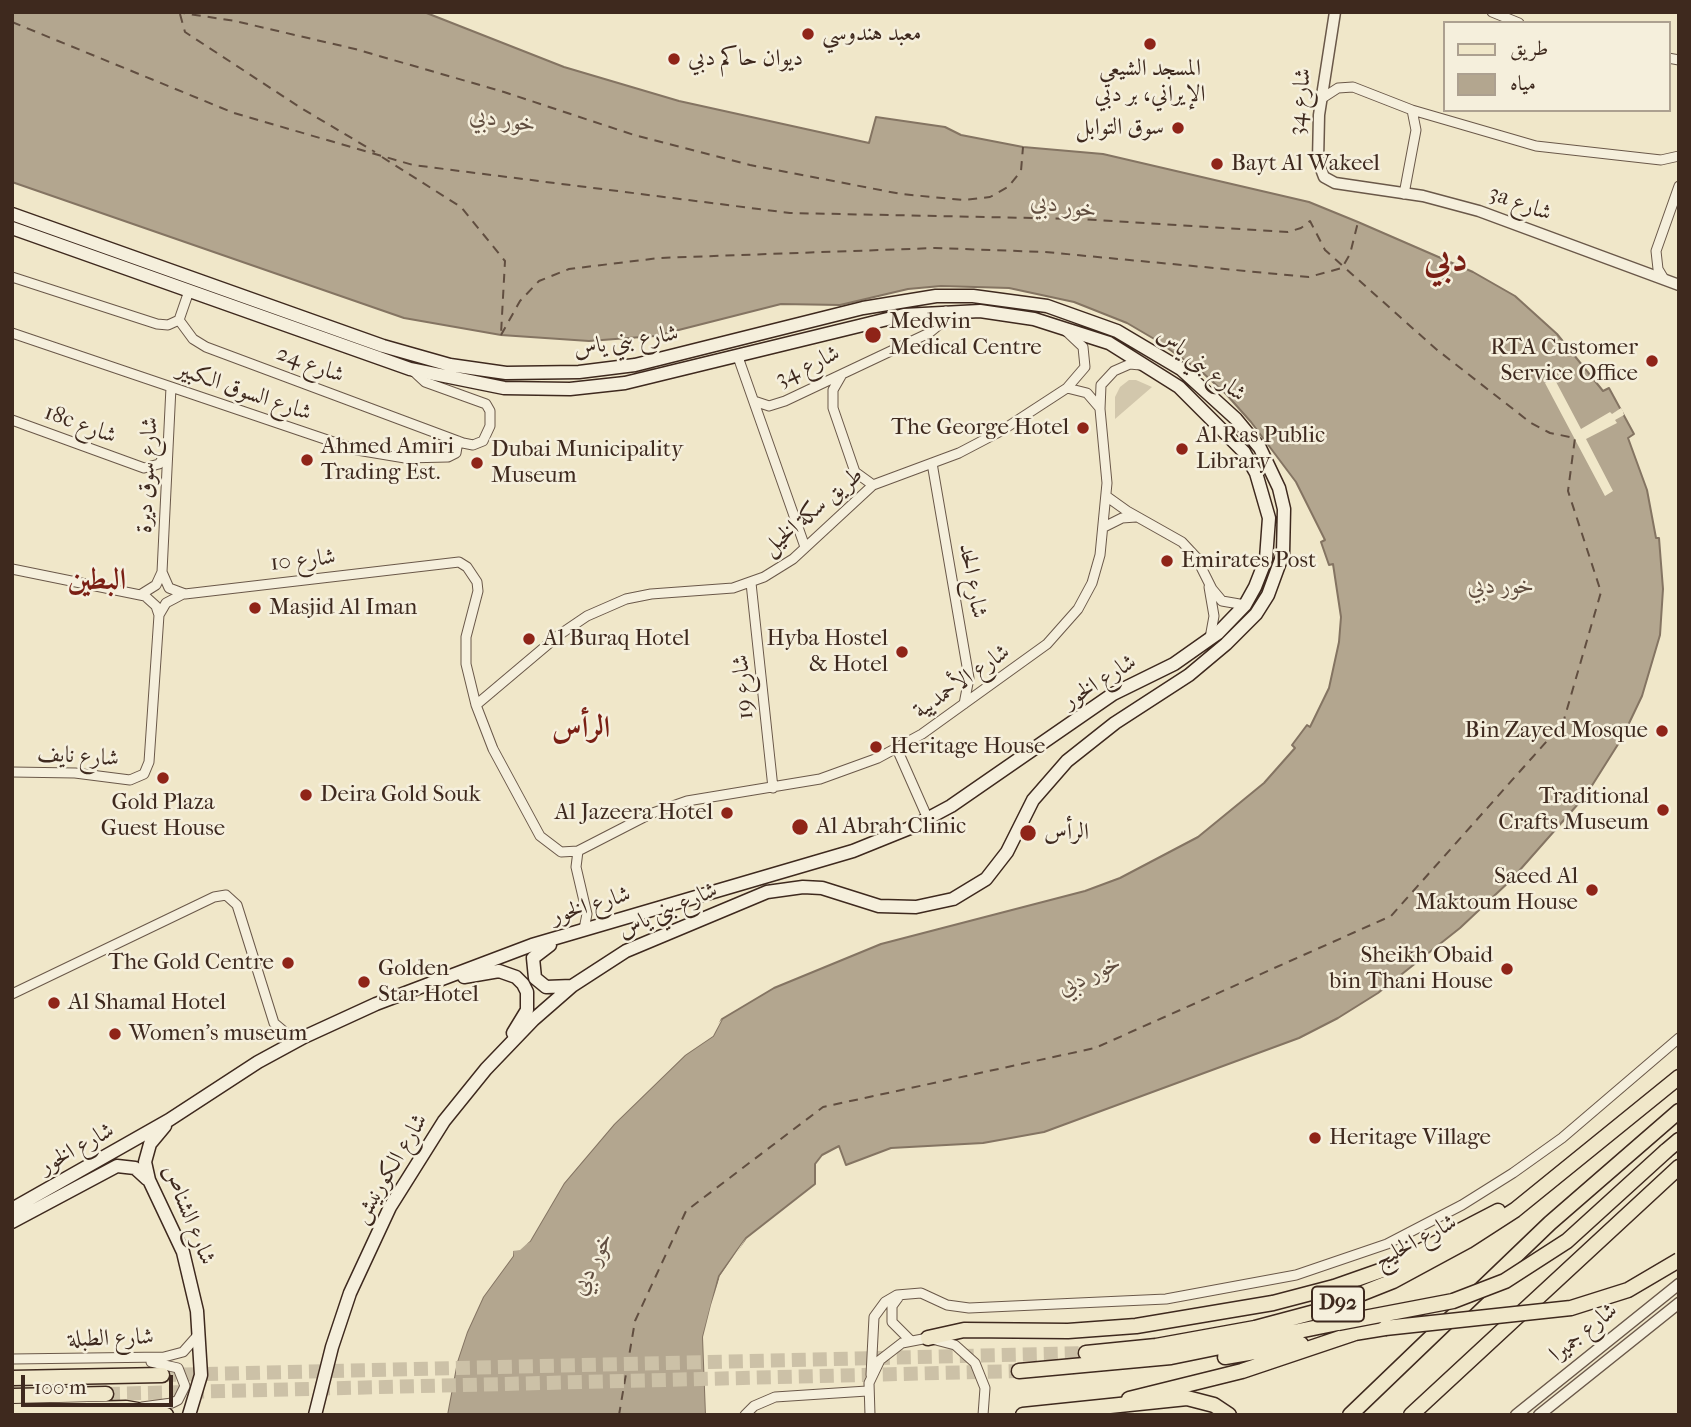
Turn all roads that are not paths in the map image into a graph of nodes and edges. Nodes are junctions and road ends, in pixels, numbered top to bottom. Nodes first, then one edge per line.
1 (1335, 12) edge
2 (1492, 12) edge
3 (1514, 21) edge
4 (1320, 100) junction
5 (1412, 110) junction
6 (1679, 156) edge
7 (1341, 184) joint
8 (1679, 186) edge
9 (1404, 194) junction
10 (12, 214) edge
11 (12, 228) edge
12 (12, 277) edge
13 (1664, 279) junction
14 (1679, 285) edge
15 (189, 291) junction
16 (946, 311) junction
17 (179, 320) junction
18 (1060, 325) junction
19 (12, 333) edge
20 (738, 357) junction
21 (461, 366) junction
22 (410, 369) junction
23 (1154, 369) junction
24 (579, 372) junction
25 (843, 374) junction
26 (452, 380) junction
27 (171, 387) junction
28 (1067, 388) junction
29 (523, 389) junction
30 (754, 401) junction
31 (1100, 409) junction
32 (12, 420) edge
33 (458, 441) junction
34 (168, 450) junction
35 (932, 463) junction
36 (873, 485) junction
37 (1107, 496) junction
38 (1138, 517) junction
39 (1104, 527) junction
40 (805, 547) junction
41 (12, 569) edge
42 (163, 572) junction
43 (1209, 582) junction
44 (751, 583) junction
45 (185, 594) junction
46 (140, 595) junction
47 (1245, 605) junction
48 (159, 615) junction
49 (1209, 641) junction
50 (1125, 687) junction
51 (964, 704) junction
52 (476, 705) junction
53 (1137, 709) junction
54 (897, 749) junction
55 (12, 772) edge
56 (773, 788) junction
57 (928, 819) junction
58 (578, 851) junction
59 (561, 852) junction
60 (576, 867) junction
61 (587, 907) junction
62 (606, 922) junction
63 (579, 931) junction
64 (434, 982) junction
65 (572, 986) junction
66 (12, 994) edge
67 (304, 1037) junction
68 (1679, 1038) edge
69 (497, 1057) junction
70 (1679, 1077) edge
71 (1679, 1111) edge
72 (169, 1120) junction
73 (1679, 1140) edge
74 (1679, 1167) edge
75 (1561, 1176) junction
76 (149, 1180) junction
77 (1679, 1180) edge
78 (1634, 1207) junction
79 (12, 1209) edge
80 (12, 1222) edge
81 (1679, 1260) edge
82 (1679, 1284) edge
83 (901, 1294) junction
84 (1679, 1303) edge
85 (200, 1331) junction
86 (1358, 1332) junction
87 (929, 1338) junction
88 (910, 1340) junction
89 (1086, 1353) tunnel mouth
90 (12, 1359) edge
91 (128, 1359) junction
92 (1132, 1362) junction
93 (1019, 1371) tunnel mouth
94 (162, 1375) tunnel mouth
95 (871, 1375) junction
96 (12, 1378) edge
97 (867, 1391) junction
98 (106, 1394) tunnel mouth
99 (12, 1396) edge
100 (1105, 1407) junction
101 (126, 1408) junction
102 (12, 1410) edge
103 (166, 1415) edge
104 (189, 1415) edge
105 (315, 1415) edge
106 (746, 1415) edge
107 (870, 1415) edge
108 (983, 1415) edge
109 (1023, 1415) edge
110 (1229, 1415) edge
111 (1350, 1415) edge
112 (1412, 1415) edge
113 (1516, 1415) edge
114 (1539, 1415) edge

1 - 4 street, شارع 34
2 - 3 street
4 - 5 street
4 - 7 street, شارع 34
5 - 6 street
5 - 9 street
7 - 9 street, 3a شارع
8 - 13 street
9 - 13 street, 3a شارع
10 - 21 main road, شارع بني ياس
11 - 15 main road, شارع بني ياس
12 - 17 street
13 - 14 street, 3a شارع
15 - 17 street
15 - 22 main road, شارع بني ياس
16 - 18 main road, شارع بني ياس
16 - 20 main road, شارع بني ياس
16 - 25 street, شارع 34
17 - 33 street, شارع 24
18 - 23 main road, شارع بني ياس
18 - 28 street, طريق سكة الخيل
19 - 27 street, شارع السوق الكبير
20 - 29 main road, شارع بني ياس
20 - 30 street
21 - 24 main road, شارع بني ياس
21 - 26 main road
22 - 26 main road, شارع بني ياس
22 - 33 street
23 - 31 street, شارع الأحمديية
23 - 47 main road, شارع بني ياس
24 - 29 main road
24 - 53 main road, شارع بني ياس
25 - 30 street, شارع 34
25 - 36 street
26 - 29 main road, شارع بني ياس
27 - 33 street, شارع السوق الكبير
27 - 34 street, شارع سوق ديرة
28 - 31 street
28 - 35 street, طريق سكة الخيل
30 - 40 street
31 - 37 street, شارع الأحمديية
32 - 34 street, 18c شارع
34 - 42 street, شارع سوق ديرة
35 - 36 street, طريق سكة الخيل
35 - 51 street, شارع الحد
36 - 40 street, طريق سكة الخيل
37 - 38 street
37 - 39 street, شارع الأحمديية
38 - 39 street
38 - 43 street
39 - 51 street, شارع الأحمديية
40 - 44 street, طريق سكة الخيل
41 - 46 street
42 - 45 street
42 - 46 street
43 - 47 street
43 - 49 street
44 - 52 street, طريق سكة الخيل
44 - 56 street, شارع 19
45 - 48 street
45 - 52 street, شارع 10
46 - 48 street
47 - 49 main road, شارع الخور
48 - 55 street, شارع نايف
49 - 50 main road, شارع الخور
50 - 53 main road
50 - 57 main road, شارع الخور
51 - 54 street, شارع الأحمديية
52 - 59 street
53 - 65 main road, شارع بني ياس
54 - 56 street, شارع الأحمديية
54 - 57 street
56 - 58 street, شارع الأحمديية
57 - 62 main road, شارع الخور
58 - 59 street
58 - 60 street
59 - 60 street
60 - 61 street
61 - 62 street
61 - 63 street
62 - 63 main road, شارع الخور
63 - 64 main road, شارع الخور
63 - 65 main road
64 - 67 main road, شارع الخور
64 - 69 main road
65 - 69 main road, شارع الكورنيش
66 - 67 street
67 - 72 main road, شارع الخور
68 - 83 street
69 - 105 main road, شارع الكورنيش
70 - 75 main road, شارع الخليج / D92
71 - 111 main road
72 - 76 main road, شارع الشناص
72 - 79 main road, شارع الخور
73 - 92 main road, bridge
74 - 78 main road
75 - 87 main road
75 - 89 main road, شارع الخليج / D92
76 - 80 main road, شارع الخور
76 - 85 main road, شارع الشناص
77 - 78 main road
78 - 112 main road
81 - 86 main road, bridge
82 - 113 street, شارع جميرا
83 - 88 street
83 - 95 street
84 - 114 street, شارع جميرا
85 - 91 street, شارع الطبلة
85 - 104 main road, شارع الشناص
86 - 92 main road
86 - 100 main road
87 - 88 street
87 - 108 street
88 - 95 street
90 - 91 street, شارع الطبلة
91 - 101 street
92 - 93 main road
94 - 96 main road
95 - 97 street
97 - 106 street
97 - 107 street
98 - 99 main road
100 - 109 main road
100 - 110 main road
101 - 102 main road
101 - 103 main road

